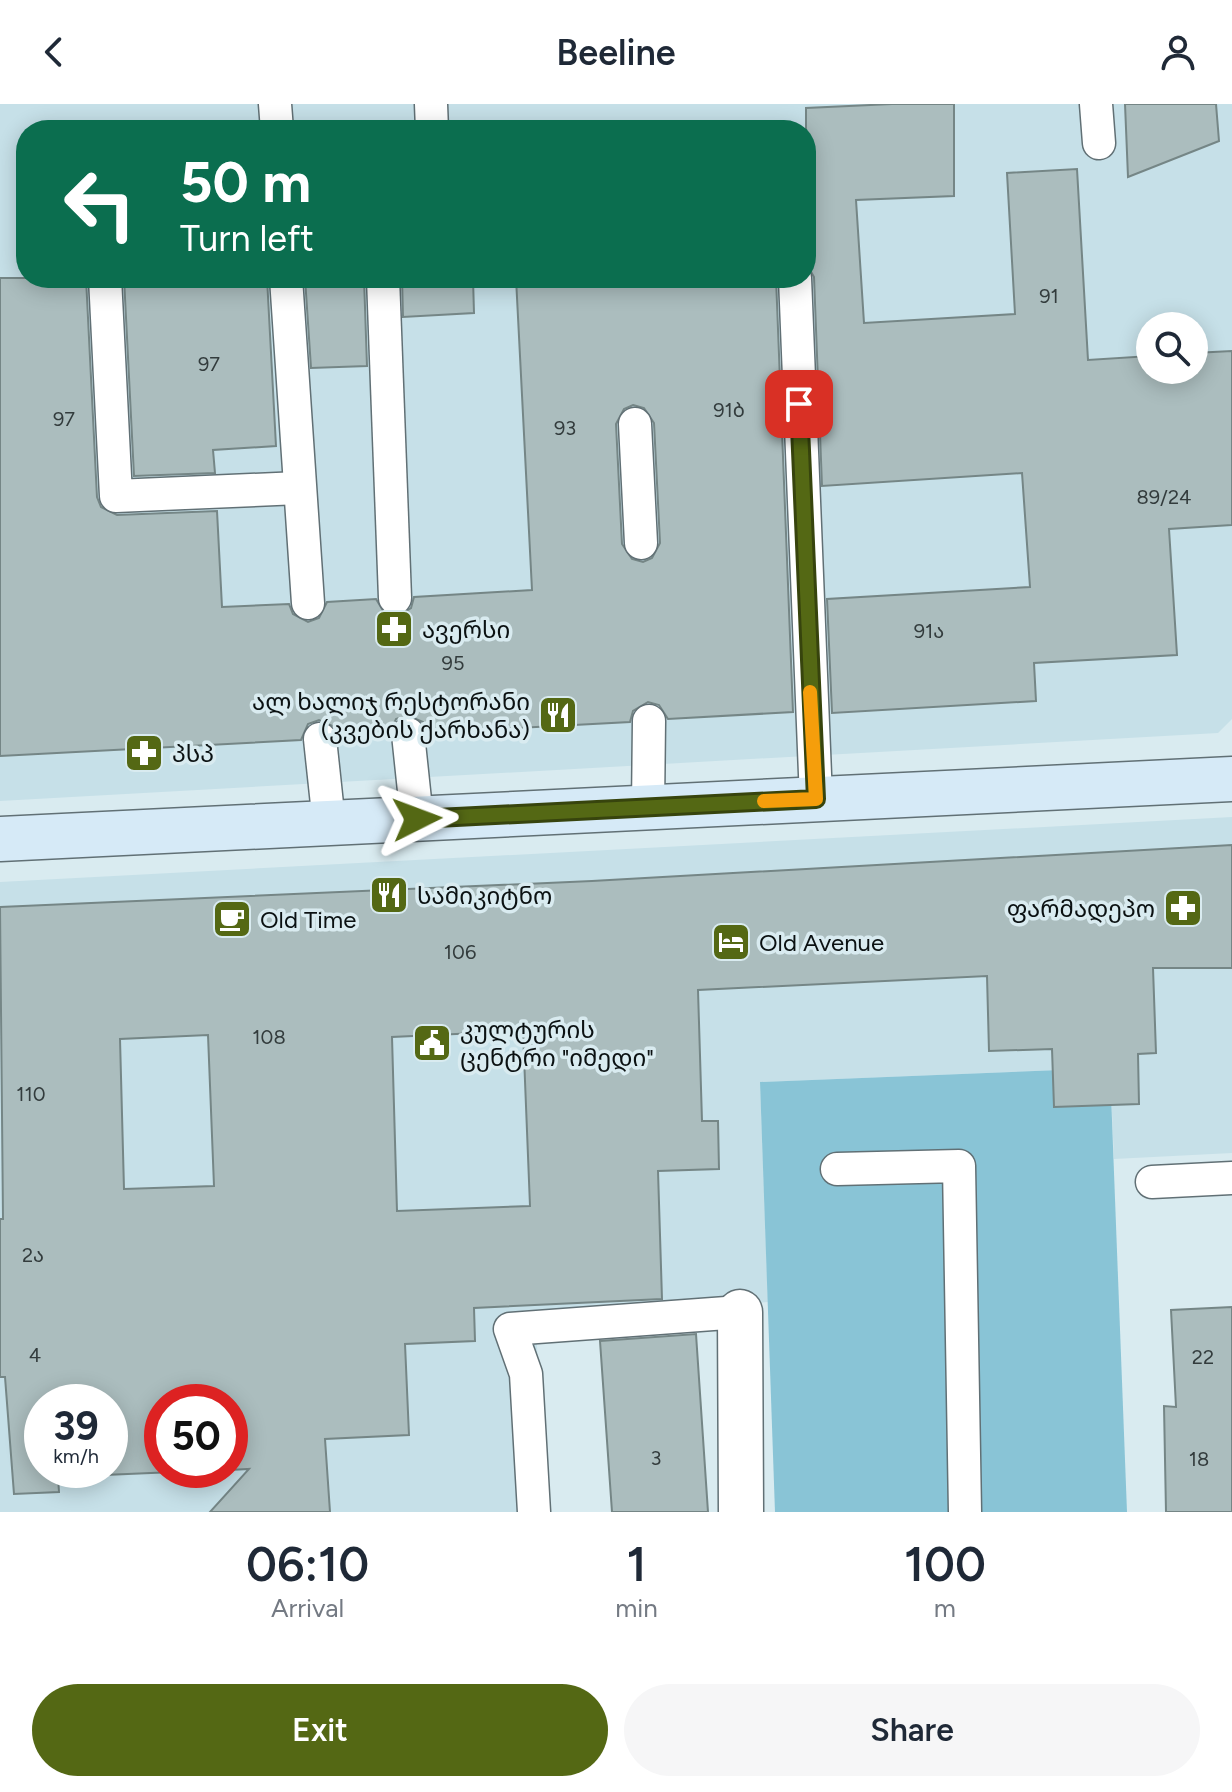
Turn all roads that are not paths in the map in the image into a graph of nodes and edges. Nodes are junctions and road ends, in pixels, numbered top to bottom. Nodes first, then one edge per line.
1 (1096, 104) edge
2 (1099, 143) dead end
3 (106, 288) edge
4 (287, 288) edge
5 (383, 288) edge
6 (795, 288) edge
7 (635, 424) dead end
8 (299, 488) junction
9 (641, 543) dead end
10 (395, 598) dead end
11 (308, 603) dead end
12 (649, 721) dead end
13 (408, 734) dead end
14 (320, 739) dead end
15 (1232, 779) edge
16 (816, 799) junction
17 (648, 807) junction
18 (417, 819) junction
19 (329, 823) junction
20 (0, 839) edge
21 (837, 1169) dead end
22 (1232, 1178) edge
23 (1152, 1182) dead end
24 (740, 1312) joint
25 (534, 1512) edge
26 (741, 1512) edge
27 (965, 1512) edge

1 - 2 lane
3 - 8 lane
4 - 8 lane
5 - 10 lane
6 - 16 lane
7 - 9 lane
8 - 11 lane
12 - 17 lane
13 - 18 lane
14 - 19 lane
15 - 16 main road
16 - 17 main road
17 - 18 main road
18 - 19 main road
19 - 20 main road
21 - 27 lane
22 - 23 lane
24 - 25 lane
24 - 26 street

